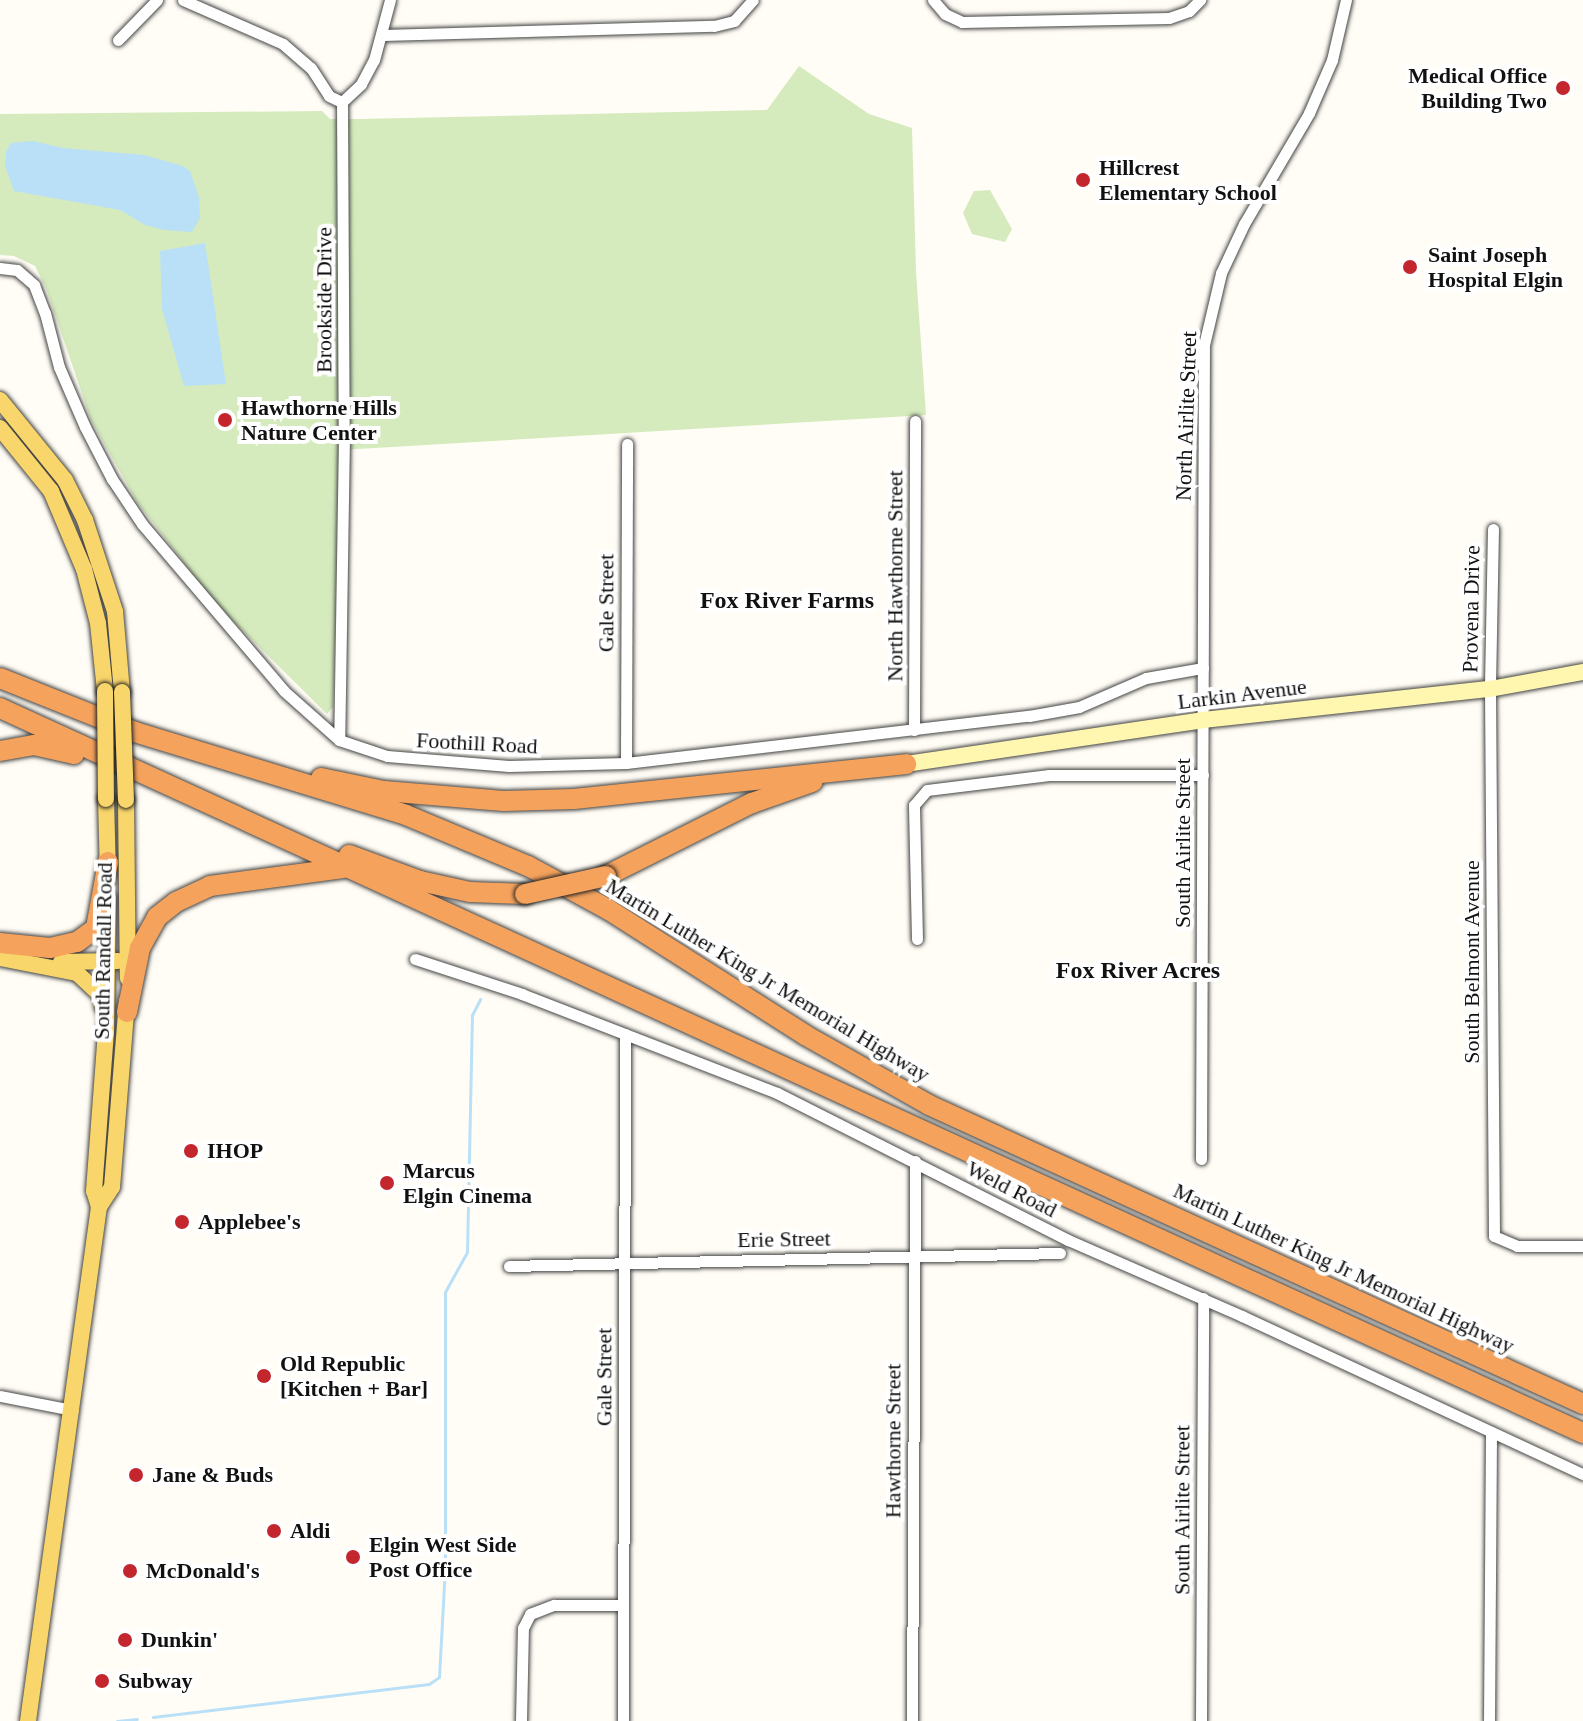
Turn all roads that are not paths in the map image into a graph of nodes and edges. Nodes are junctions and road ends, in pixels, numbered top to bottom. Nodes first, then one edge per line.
1 (157, 0) edge
2 (183, 0) edge
3 (390, 0) edge
4 (753, 0) edge
5 (1200, 0) edge
6 (1346, 0) edge
7 (935, 3) edge
8 (383, 35) junction
9 (118, 40) dead end
10 (342, 102) junction
11 (0, 268) edge
12 (0, 400) edge
13 (915, 421) dead end
14 (0, 428) edge
15 (627, 444) dead end
16 (1493, 529) dead end
17 (1203, 668) junction
18 (1583, 672) edge
19 (0, 678) edge
20 (1490, 689) junction
21 (114, 691) junction
22 (0, 708) edge
23 (1203, 720) junction
24 (914, 730) junction
25 (135, 732) junction
26 (339, 740) junction
27 (0, 751) edge
28 (626, 763) junction
29 (906, 764) junction
30 (1203, 775) junction
31 (233, 812) junction
32 (108, 862) junction
33 (343, 868) junction
34 (386, 885) junction
35 (917, 939) dead end
36 (0, 943) edge
37 (0, 958) edge
38 (415, 959) dead end
39 (108, 961) junction
40 (128, 961) junction
41 (20, 963) junction
42 (127, 1012) junction
43 (106, 1033) junction
44 (625, 1034) junction
45 (1201, 1159) dead end
46 (915, 1161) junction
47 (99, 1207) junction
48 (1583, 1246) edge
49 (1060, 1253) dead end
50 (914, 1256) junction
51 (625, 1262) junction
52 (509, 1266) dead end
53 (1203, 1298) junction
54 (0, 1396) edge
55 (1583, 1404) edge
56 (73, 1410) junction
57 (1491, 1432) junction
58 (1583, 1433) edge
59 (1583, 1474) edge
60 (623, 1605) junction
61 (28, 1721) edge
62 (521, 1721) edge
63 (623, 1721) edge
64 (912, 1721) edge
65 (1201, 1721) edge
66 (1489, 1721) edge

1 - 9 street
2 - 10 street
3 - 8 street
4 - 8 street
5 - 7 street
6 - 17 street, North Airlite Street
8 - 10 street
10 - 26 street, Brookside Drive
11 - 26 street, Foothill Road
12 - 21 main road
13 - 24 street, North Hawthorne Street
14 - 21 main road
15 - 28 street, Gale Street
16 - 20 street, Provena Drive
17 - 23 street, North Airlite Street
17 - 24 street, Foothill Road
18 - 20 main road, Larkin Avenue
19 - 25 highway, Martin Luther King Jr Memorial Highway
20 - 23 main road, Larkin Avenue
20 - 48 street, South Belmont Avenue
21 - 32 main road, South Randall Road, bridge
21 - 40 main road, South Randall Road, bridge
22 - 31 highway
23 - 29 main road, Larkin Avenue
23 - 30 street, South Airlite Street
24 - 28 street, Foothill Road
25 - 29 highway
25 - 55 highway, Martin Luther King Jr Memorial Highway
26 - 28 street, Foothill Road
27 - 33 highway
29 - 31 highway, bridge
30 - 35 street
30 - 45 street, South Airlite Street
31 - 34 highway
32 - 36 highway
32 - 39 main road, South Randall Road
33 - 34 highway
33 - 42 highway
34 - 58 highway
37 - 41 main road
38 - 44 street, Weld Road
39 - 40 main road
39 - 41 main road
39 - 43 main road, South Randall Road
40 - 42 main road, South Randall Road
41 - 43 main road
42 - 47 main road, South Randall Road
43 - 47 main road, South Randall Road
44 - 46 street, Weld Road
44 - 51 street, Gale Street
46 - 50 street, Hawthorne Street
46 - 53 street, Weld Road
47 - 56 main road, South Randall Road
49 - 50 street, Erie Street
50 - 51 street, Erie Street
50 - 64 street, Hawthorne Street
51 - 52 street, Erie Street
51 - 60 street, Gale Street
53 - 57 street, Weld Road
53 - 65 street, South Airlite Street
54 - 56 street
56 - 61 main road, South Randall Road
57 - 59 street, Weld Road
57 - 66 street
60 - 62 street
60 - 63 street, Gale Street

